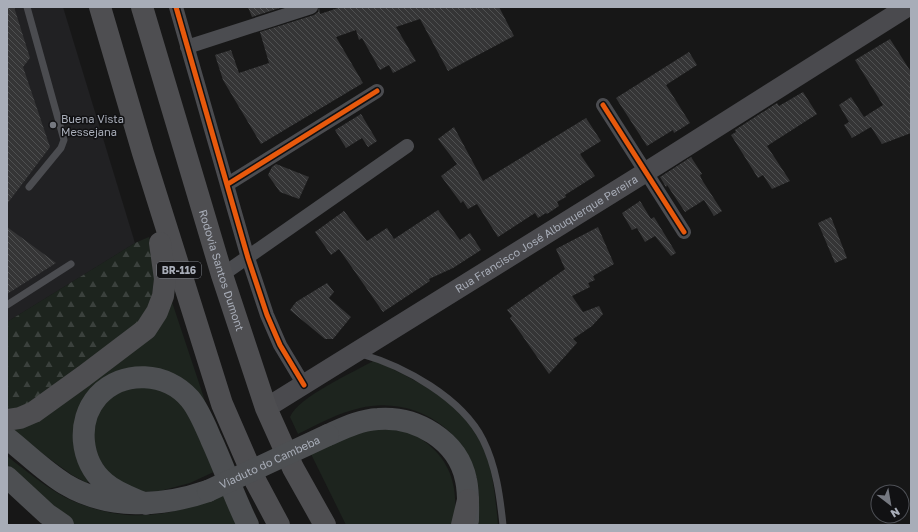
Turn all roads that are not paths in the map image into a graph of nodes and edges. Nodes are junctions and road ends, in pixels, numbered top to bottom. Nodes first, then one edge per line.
1 (27, 7) edge
2 (100, 7) edge
3 (142, 7) edge
4 (176, 7) edge
5 (308, 7) edge
6 (906, 7) edge
7 (187, 47) junction
8 (377, 91) dead end
9 (603, 105) dead end
10 (407, 146) dead end
11 (143, 153) junction
12 (646, 172) junction
13 (228, 184) junction
14 (29, 187) dead end
15 (684, 232) dead end
16 (248, 258) junction
17 (70, 264) dead end
18 (222, 275) junction
19 (7, 305) edge
20 (357, 352) junction
21 (304, 385) junction
22 (266, 408) junction
23 (7, 420) edge
24 (7, 438) edge
25 (7, 446) edge
26 (35, 460) junction
27 (293, 468) junction
28 (7, 477) edge
29 (468, 500) junction
30 (146, 504) junction
31 (277, 522) edge
32 (63, 525) edge
33 (248, 525) edge
34 (325, 525) edge
35 (334, 525) edge
36 (462, 525) edge
37 (468, 525) edge
38 (503, 525) edge

1 - 14 lane
2 - 11 highway, BR-116
3 - 18 highway, Rodovia Santos Dumont / BR-116
4 - 7 street
5 - 7 street
6 - 12 main road, Rua Francisco José Albuquerque Pereira
7 - 13 street
8 - 13 street
9 - 12 street
10 - 16 street
11 - 23 highway
11 - 31 highway, BR-116
12 - 15 street
12 - 20 main road, Rua Francisco José Albuquerque Pereira
13 - 16 street
16 - 18 street
16 - 21 street
17 - 19 lane
18 - 22 highway, Rodovia Santos Dumont / BR-116
20 - 21 main road, Rua Francisco José Albuquerque Pereira
20 - 38 lane
21 - 22 main road, Rua Francisco José Albuquerque Pereira
22 - 27 highway, Rodovia Santos Dumont / BR-116
24 - 26 main road
25 - 26 main road
26 - 30 main road, Viaduto do Cambeba
27 - 34 highway, Rodovia Santos Dumont / BR-116
27 - 35 highway
28 - 32 main road
29 - 30 main road, Viaduto do Cambeba, bridge
29 - 36 highway
29 - 37 main road, Viaduto do Cambeba
30 - 33 main road

